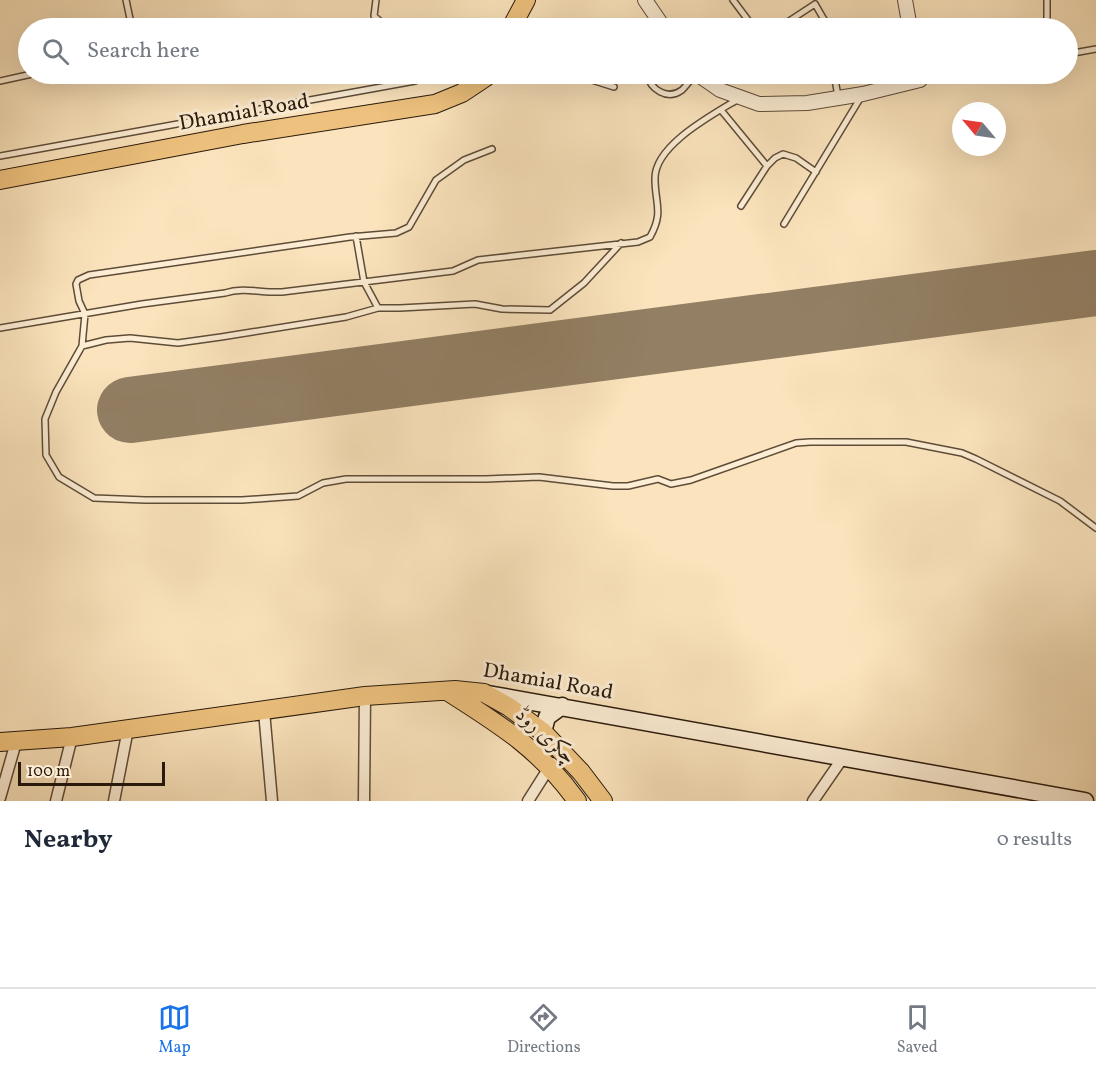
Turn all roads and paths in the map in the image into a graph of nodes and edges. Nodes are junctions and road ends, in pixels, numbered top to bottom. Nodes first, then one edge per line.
1 (126, 0) edge
2 (376, 0) edge
3 (526, 0) edge
4 (645, 0) edge
5 (734, 0) edge
6 (905, 0) edge
7 (1047, 0) edge
8 (129, 18) edge
9 (376, 18) edge
10 (516, 18) edge
11 (657, 18) edge
12 (747, 18) edge
13 (794, 18) edge
14 (824, 18) edge
15 (908, 18) edge
16 (1047, 18) edge
17 (1096, 49) edge
18 (1078, 52) edge
19 (18, 77) edge
20 (0, 81) edge
21 (398, 84) edge
22 (476, 84) edge
23 (605, 84) edge
24 (650, 84) edge
25 (687, 84) edge
26 (711, 84) edge
27 (836, 84) edge
28 (896, 84) edge
29 (614, 87) dead end
30 (862, 94) junction
31 (741, 97) junction
32 (838, 98) junction
33 (721, 110) junction
34 (492, 149) dead end
35 (0, 156) edge
36 (767, 166) junction
37 (816, 172) junction
38 (0, 180) edge
39 (741, 206) dead end
40 (784, 224) dead end
41 (356, 236) junction
42 (621, 243) junction
43 (364, 282) junction
44 (378, 308) junction
45 (85, 314) junction
46 (0, 328) edge
47 (82, 346) junction
48 (1096, 528) edge
49 (447, 691) junction
50 (484, 693) junction
51 (366, 696) junction
52 (562, 706) junction
53 (264, 711) junction
54 (128, 729) junction
55 (543, 732) junction
56 (72, 736) junction
57 (8, 742) edge
58 (561, 750) junction
59 (842, 759) junction
60 (550, 766) junction
61 (0, 798) edge
62 (56, 801) edge
63 (114, 801) edge
64 (272, 801) edge
65 (364, 801) edge
66 (528, 801) edge
67 (577, 801) edge
68 (603, 801) edge
69 (813, 801) edge
70 (1085, 801) edge

1 - 8 lane
2 - 9 lane
3 - 10 main road
4 - 11 street
5 - 12 lane
6 - 15 street
7 - 16 lane
13 - 14 lane
17 - 18 lane
19 - 20 lane
21 - 35 lane
22 - 38 main road, Dhamial Road
23 - 29 lane
24 - 25 lane
26 - 31 street
27 - 32 lane
28 - 30 street
30 - 32 street
30 - 37 lane
31 - 32 street
31 - 33 lane
33 - 36 lane
33 - 42 lane
34 - 41 lane
36 - 37 lane
36 - 39 lane
37 - 40 lane
41 - 43 lane
41 - 45 lane
42 - 43 lane
42 - 44 lane
43 - 44 lane
43 - 45 lane
44 - 47 lane
45 - 46 lane
45 - 47 lane
47 - 48 lane
49 - 50 main road, Dhamial Road
49 - 51 main road, Dhamial Road
49 - 60 main road, چکری روڈ
50 - 52 main road, Dhamial Road
50 - 55 main road, چکری روڈ
51 - 53 main road, Dhamial Road
51 - 65 street
52 - 55 main road
52 - 59 main road, Dhamial Road
53 - 54 main road, Dhamial Road
53 - 64 street
54 - 56 main road, Dhamial Road
54 - 63 street
55 - 58 main road, چکری روڈ
56 - 57 main road, Dhamial Road
56 - 62 street
57 - 61 street
58 - 60 street
58 - 68 main road, چکری روڈ
59 - 69 street
59 - 70 main road, Dhamial Road
60 - 66 street
60 - 67 main road, چکری روڈ

